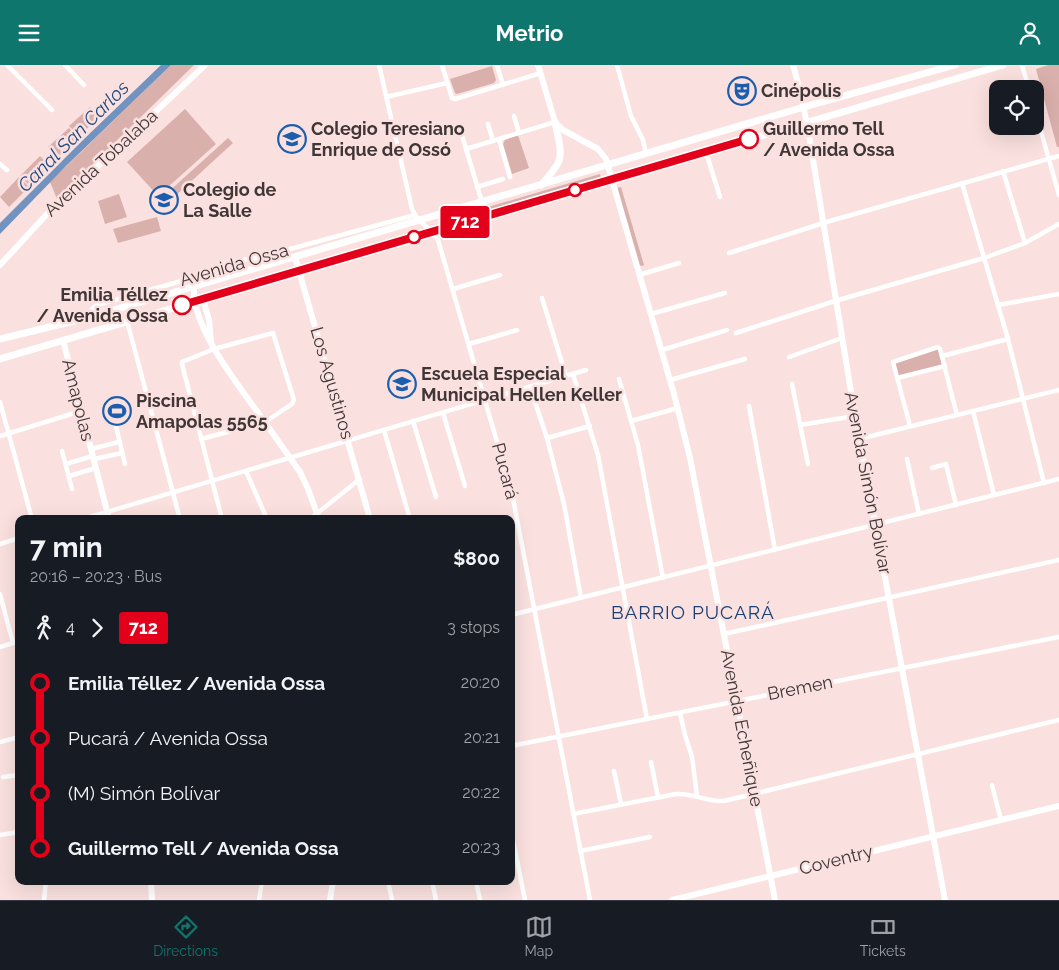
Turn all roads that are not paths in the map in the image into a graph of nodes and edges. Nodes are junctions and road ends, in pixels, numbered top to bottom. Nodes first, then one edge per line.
1 (7, 65) edge
2 (65, 65) edge
3 (205, 65) edge
4 (379, 65) edge
5 (442, 65) edge
6 (497, 65) edge
7 (538, 65) edge
8 (619, 65) edge
9 (793, 65) edge
10 (955, 65) edge
11 (1003, 65) edge
12 (1022, 65) edge
13 (541, 73) junction
14 (1026, 80) edge
15 (447, 83) junction
16 (84, 85) dead end
17 (503, 85) junction
18 (386, 97) junction
19 (804, 107) junction
20 (52, 110) dead end
21 (514, 116) dead end
22 (807, 122) junction
23 (555, 123) junction
24 (488, 124) dead end
25 (461, 132) dead end
26 (519, 133) junction
27 (1042, 135) edge
28 (499, 139) junction
29 (493, 141) junction
30 (466, 149) junction
31 (706, 152) junction
32 (647, 154) junction
33 (1059, 156) edge
34 (1048, 158) junction
35 (0, 164) edge
36 (608, 165) junction
37 (7, 170) dead end
38 (1003, 171) junction
39 (510, 177) dead end
40 (503, 179) dead end
41 (611, 179) junction
42 (962, 183) junction
43 (540, 185) junction
44 (477, 187) junction
45 (1059, 195) edge
46 (720, 197) dead end
47 (482, 203) junction
48 (415, 215) junction
49 (419, 221) junction
50 (823, 223) junction
51 (1059, 225) edge
52 (432, 232) junction
53 (1025, 243) junction
54 (292, 247) junction
55 (729, 253) dead end
56 (295, 257) junction
57 (984, 257) junction
58 (678, 263) dead end
59 (0, 265) edge
60 (299, 271) junction
61 (500, 275) dead end
62 (640, 275) junction
63 (194, 286) junction
64 (453, 289) junction
65 (725, 293) dead end
66 (1059, 294) edge
67 (542, 298) dead end
68 (203, 299) junction
69 (195, 301) junction
70 (835, 301) junction
71 (998, 305) junction
72 (651, 314) junction
73 (90, 317) junction
74 (127, 321) junction
75 (517, 330) dead end
76 (727, 330) dead end
77 (94, 331) junction
78 (736, 333) dead end
79 (842, 338) junction
80 (0, 339) edge
81 (1008, 339) junction
82 (63, 340) junction
83 (211, 342) junction
84 (469, 344) junction
85 (214, 349) junction
86 (662, 350) junction
87 (942, 356) junction
88 (789, 357) dead end
89 (0, 359) edge
90 (745, 359) dead end
91 (944, 366) junction
92 (586, 370) dead end
93 (573, 374) junction
94 (566, 377) junction
95 (619, 379) dead end
96 (897, 379) junction
97 (670, 381) junction
98 (792, 384) dead end
99 (530, 387) junction
100 (1059, 390) edge
101 (1023, 398) junction
102 (485, 400) junction
103 (0, 402) edge
104 (749, 406) dead end
105 (678, 408) junction
106 (81, 411) junction
107 (973, 411) junction
108 (443, 413) junction
109 (957, 415) junction
110 (855, 416) junction
111 (413, 421) junction
112 (631, 421) junction
113 (265, 422) junction
114 (800, 425) junction
115 (116, 426) dead end
116 (590, 426) junction
117 (910, 426) junction
118 (384, 430) junction
119 (9, 433) junction
120 (0, 436) edge
121 (201, 439) junction
122 (547, 439) junction
123 (859, 439) junction
124 (119, 441) junction
125 (348, 441) junction
126 (91, 449) junction
127 (62, 451) dead end
128 (122, 453) junction
129 (93, 458) junction
130 (290, 458) junction
131 (907, 459) dead end
132 (66, 464) junction
133 (125, 464) dead end
134 (808, 465) dead end
135 (932, 467) dead end
136 (96, 468) junction
137 (246, 471) junction
138 (68, 475) junction
139 (360, 479) junction
140 (1059, 479) edge
141 (212, 480) junction
142 (1044, 483) junction
143 (465, 487) dead end
144 (72, 489) dead end
145 (173, 492) junction
146 (994, 495) junction
147 (436, 497) dead end
148 (956, 505) junction
149 (107, 511) junction
150 (919, 514) junction
151 (31, 515) edge
152 (95, 515) edge
153 (108, 515) edge
154 (179, 515) edge
155 (221, 515) edge
156 (265, 515) edge
157 (318, 515) edge
158 (369, 515) edge
159 (409, 515) edge
160 (875, 525) junction
161 (15, 539) edge
162 (0, 544) edge
163 (775, 550) junction
164 (1059, 560) edge
165 (711, 566) junction
166 (663, 578) junction
167 (622, 588) junction
168 (0, 594) edge
169 (889, 597) junction
170 (581, 598) junction
171 (534, 609) junction
172 (515, 614) edge
173 (724, 633) junction
174 (1059, 637) edge
175 (15, 639) edge
176 (15, 642) edge
177 (0, 647) edge
178 (902, 669) junction
179 (737, 701) junction
180 (680, 713) junction
181 (647, 719) junction
182 (1059, 720) edge
183 (559, 737) junction
184 (15, 738) edge
185 (0, 742) edge
186 (515, 745) edge
187 (918, 754) junction
188 (651, 762) dead end
189 (614, 771) dead end
190 (15, 776) edge
191 (3, 777) dead end
192 (992, 785) dead end
193 (754, 795) junction
194 (697, 796) junction
195 (658, 797) junction
196 (621, 804) junction
197 (1059, 806) edge
198 (573, 814) junction
199 (1001, 820) junction
200 (15, 833) edge
201 (0, 835) edge
202 (933, 836) junction
203 (650, 837) dead end
204 (515, 850) edge
205 (580, 851) junction
206 (770, 875) junction
207 (46, 885) edge
208 (151, 885) edge
209 (261, 885) edge
210 (332, 885) edge
211 (389, 885) edge
212 (433, 885) edge
213 (477, 885) edge
214 (44, 900) edge
215 (152, 900) edge
216 (259, 900) edge
217 (330, 900) edge
218 (392, 900) edge
219 (436, 900) edge
220 (480, 900) edge
221 (525, 900) edge
222 (590, 900) edge
223 (672, 900) edge
224 (775, 900) edge
225 (945, 900) edge

1 - 20 street
2 - 16 street
3 - 59 street, Avenida Tobalaba
4 - 18 street, Pucará
5 - 15 street
6 - 17 street
7 - 13 street
8 - 32 street
9 - 19 street, Avenida Simón Bolívar
10 - 19 main road, Avenida Ossa
11 - 22 main road, Avenida Ossa
12 - 14 street
13 - 17 street
13 - 23 street
15 - 17 street
15 - 18 street
18 - 48 street, Pucará
19 - 22 street, Avenida Simón Bolívar
19 - 32 main road, Avenida Ossa
21 - 26 street
22 - 31 main road, Avenida Ossa
22 - 50 street, Avenida Simón Bolívar
23 - 26 street
23 - 36 street, Avenida Echeñique
23 - 43 main road
24 - 29 street
25 - 30 street
26 - 28 street
27 - 34 street
28 - 29 street
28 - 39 street
29 - 30 street
30 - 44 street
31 - 41 main road, Avenida Ossa
31 - 46 street
32 - 36 main road, Avenida Ossa
33 - 34 street
34 - 38 street
34 - 45 street
35 - 37 street
36 - 41 street, Avenida Echeñique
36 - 43 main road, Avenida Ossa
38 - 42 street
38 - 53 street
40 - 44 street
41 - 52 main road, Avenida Ossa
41 - 62 street, Avenida Echeñique
42 - 50 street
42 - 57 street
43 - 47 main road, Avenida Ossa
44 - 47 street
47 - 49 main road, Avenida Ossa
48 - 49 street, Pucará
48 - 54 street, Avenida Ossa
49 - 52 street, Pucará
49 - 56 main road, Avenida Ossa
50 - 55 street
50 - 70 street, Avenida Simón Bolívar
51 - 53 street
52 - 60 main road, Avenida Ossa
52 - 64 street, Pucará
53 - 57 street
54 - 56 street, Los Agustinos
54 - 73 street, Avenida Ossa
56 - 60 street, Los Agustinos
56 - 63 main road, Avenida Ossa
57 - 70 street
57 - 71 street
58 - 62 street
60 - 68 main road, Avenida Ossa
60 - 125 street, Los Agustinos
61 - 64 street
62 - 72 street, Avenida Echeñique
63 - 69 street
63 - 73 main road, Avenida Ossa
64 - 84 street, Pucará
65 - 72 street
66 - 71 street
67 - 94 street
68 - 69 main road, Avenida Ossa
68 - 83 street
69 - 74 main road, Avenida Ossa
69 - 83 street
70 - 78 street
70 - 79 street, Avenida Simón Bolívar
71 - 81 street
72 - 86 street, Avenida Echeñique
73 - 77 main road
73 - 80 main road, Avenida Ossa
74 - 77 main road, Avenida Ossa
74 - 145 street
75 - 84 street
76 - 86 street
77 - 82 main road, Avenida Ossa
79 - 88 street
79 - 110 street, Avenida Simón Bolívar
81 - 87 street
81 - 101 street
82 - 89 main road, Avenida Ossa
82 - 106 street, Amapolas
83 - 85 street
84 - 102 street, Pucará
85 - 113 street
85 - 113 street
85 - 121 street
86 - 97 street, Avenida Echeñique
87 - 91 street
87 - 96 street
90 - 97 street
91 - 96 street
91 - 109 street
92 - 93 street
93 - 94 street
93 - 116 street
94 - 99 street
95 - 112 street
96 - 117 street
97 - 105 street, Avenida Echeñique
98 - 114 street
99 - 102 street
99 - 122 street
100 - 101 street
101 - 107 street
101 - 142 street
102 - 108 street
102 - 171 street, Pucará
103 - 119 street
104 - 163 street
105 - 112 street
105 - 165 street, Avenida Echeñique
106 - 119 street
106 - 126 street, Amapolas
107 - 109 street
107 - 146 street
108 - 111 street
108 - 143 street
109 - 117 street
110 - 114 street
110 - 123 street, Avenida Simón Bolívar
111 - 118 street
111 - 147 street
112 - 166 street
113 - 121 street
113 - 130 street
114 - 134 street
115 - 124 street, Amapolas
116 - 122 street
116 - 167 street
117 - 123 street
118 - 125 street
118 - 159 street
119 - 120 street
119 - 151 street
121 - 141 street
122 - 170 street
123 - 160 street, Avenida Simón Bolívar
124 - 126 street
124 - 128 street, Amapolas
125 - 130 street
125 - 139 street, Los Agustinos
126 - 129 street, Amapolas
127 - 132 street
128 - 129 street, Amapolas
128 - 133 street, Amapolas
129 - 132 street
129 - 136 street, Amapolas
130 - 137 street
130 - 157 street
131 - 150 street
132 - 138 street
135 - 148 street
136 - 138 street
136 - 149 street, Amapolas
137 - 141 street
137 - 156 street
138 - 144 street
139 - 157 street
139 - 158 street, Los Agustinos
140 - 142 street
141 - 145 street
141 - 155 street
142 - 146 street
145 - 149 street
145 - 154 street
146 - 148 street
148 - 150 street
149 - 152 street
149 - 153 street, Amapolas
150 - 160 street
160 - 163 street
160 - 169 street, Avenida Simón Bolívar
161 - 162 street
163 - 165 street
164 - 169 street
165 - 166 street
165 - 173 street, Avenida Echeñique
166 - 167 street
167 - 170 street
167 - 181 street
168 - 175 street
169 - 173 street
169 - 178 street, Avenida Simón Bolívar
170 - 171 street
171 - 172 street
171 - 183 street, Pucará
173 - 179 street, Avenida Echeñique
174 - 178 street, Bremen
176 - 177 street
178 - 179 street, Bremen
178 - 187 street, Avenida Simón Bolívar
179 - 180 street, Bremen
179 - 193 street, Avenida Echeñique
180 - 181 street, Bremen
180 - 194 street
181 - 183 street, Bremen
182 - 187 street
183 - 186 street, Bremen
183 - 198 street, Pucará
184 - 185 street
187 - 193 street
187 - 202 street, Avenida Simón Bolívar
188 - 195 street
189 - 196 street
190 - 191 street
192 - 199 street
193 - 194 street
193 - 206 street, Avenida Echeñique
194 - 195 street
195 - 196 street
196 - 198 street
197 - 199 street, Coventry
198 - 205 street, Pucará
199 - 202 street, Coventry
200 - 201 street
202 - 206 street, Coventry
202 - 225 street, Avenida Simón Bolívar
203 - 205 street
204 - 221 street
205 - 222 street, Pucará
206 - 223 street, Coventry
206 - 224 street, Avenida Echeñique
207 - 214 street
208 - 215 street
209 - 216 street
210 - 217 street
211 - 218 street
212 - 219 street
213 - 220 street

